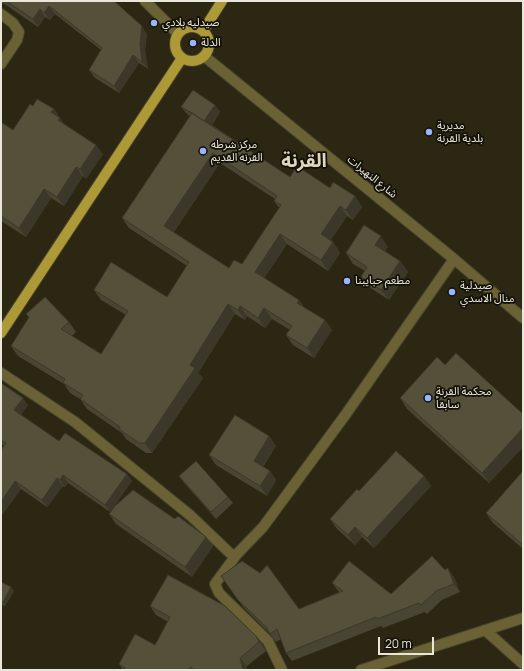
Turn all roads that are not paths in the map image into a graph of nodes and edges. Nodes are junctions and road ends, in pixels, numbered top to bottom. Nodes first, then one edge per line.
1 (145, 1) edge
2 (222, 1) edge
3 (1, 14) edge
4 (203, 31) junction
5 (178, 34) junction
6 (204, 56) junction
7 (182, 58) junction
8 (1, 64) edge
9 (454, 259) junction
10 (523, 318) edge
11 (1, 333) edge
12 (1, 372) edge
13 (234, 557) junction
14 (523, 618) edge
15 (485, 630) junction
16 (523, 664) edge
17 (282, 670) edge
18 (361, 670) edge

1 - 5 street
2 - 4 main road
3 - 8 street
4 - 5 main road
4 - 6 main road
5 - 7 main road
6 - 7 main road
6 - 9 street, شارع النهيرات
7 - 11 main road
9 - 10 street, شارع النهيرات
9 - 13 street
12 - 13 street
13 - 17 street
14 - 15 street
15 - 16 street
15 - 18 street

